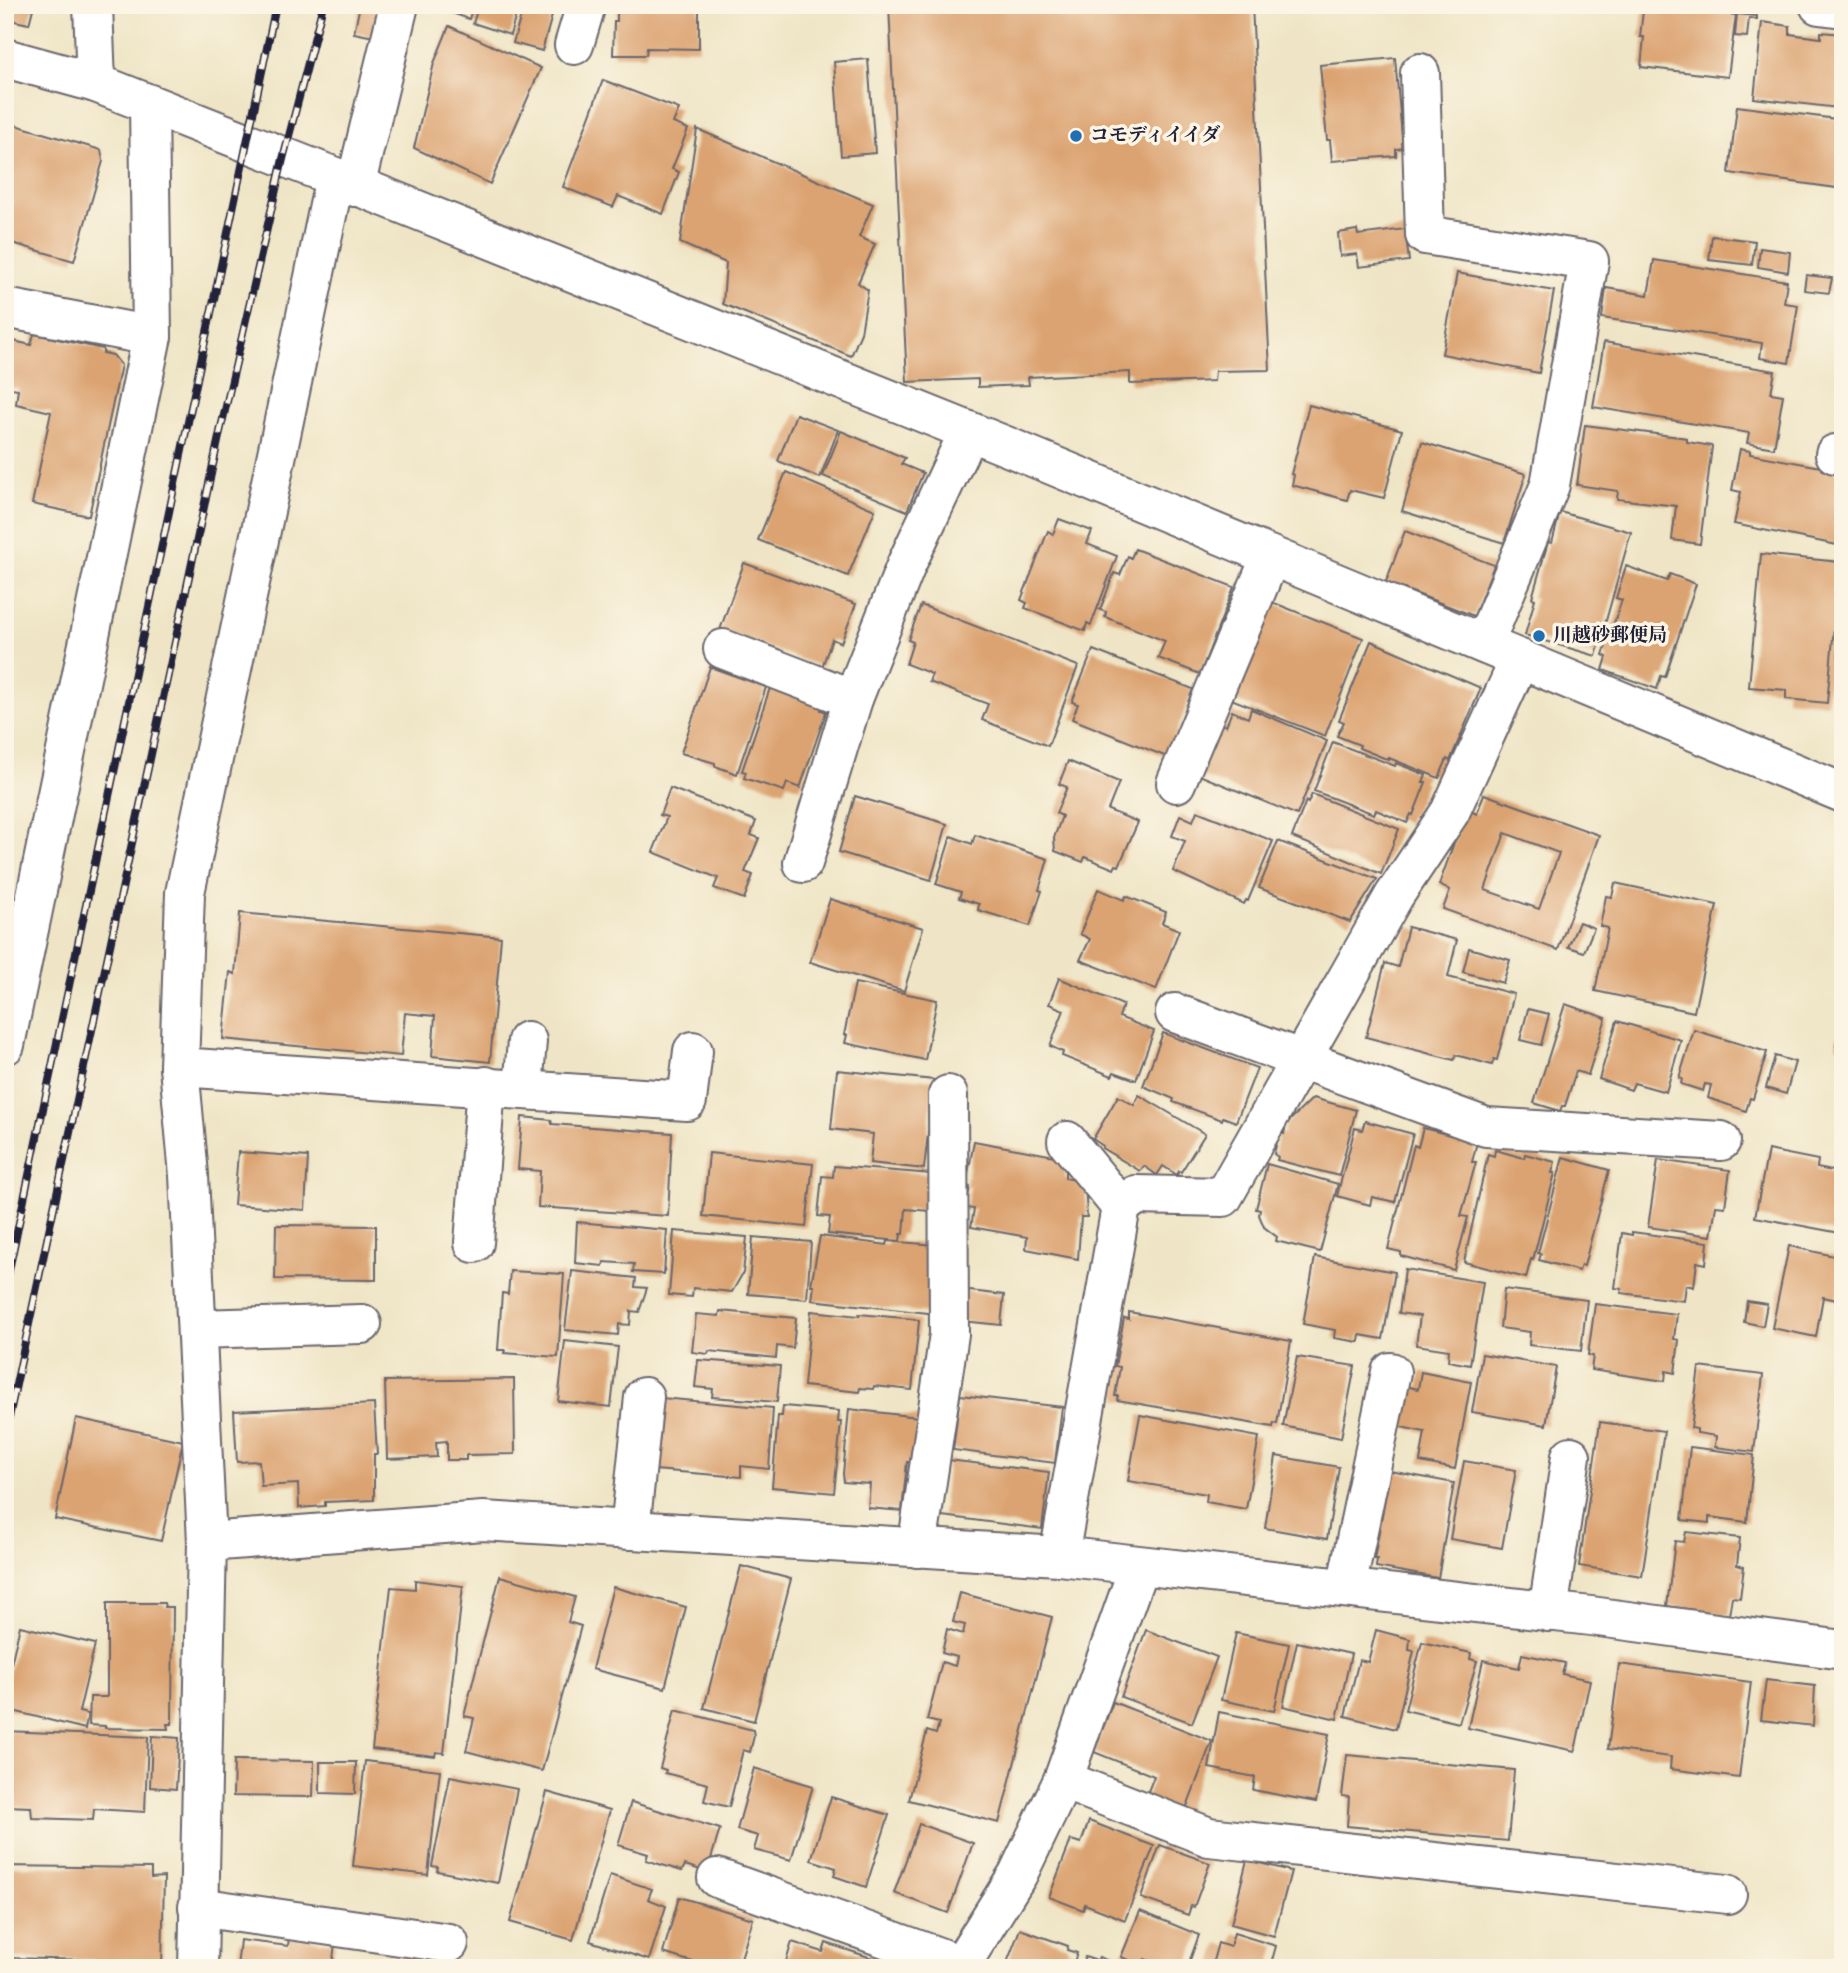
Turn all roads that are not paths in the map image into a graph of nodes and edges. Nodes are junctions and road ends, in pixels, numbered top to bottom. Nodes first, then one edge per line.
1 (93, 5) edge
2 (399, 5) edge
3 (586, 5) edge
4 (1819, 5) edge
5 (1843, 8) edge
6 (574, 45) dead end
7 (5, 58) edge
8 (1420, 73) dead end
9 (96, 83) junction
10 (149, 104) junction
11 (345, 182) junction
12 (5, 308) edge
13 (152, 336) junction
14 (968, 431) junction
15 (1271, 556) junction
16 (1483, 644) junction
17 (723, 649) dead end
18 (1520, 659) junction
19 (853, 699) junction
20 (1175, 783) dead end
21 (1843, 793) edge
22 (803, 863) dead end
23 (1175, 1013) dead end
24 (527, 1041) dead end
25 (5, 1045) edge
26 (693, 1051) dead end
27 (1299, 1060) junction
28 (179, 1067) junction
29 (504, 1087) junction
30 (948, 1095) dead end
31 (1067, 1141) dead end
32 (1721, 1141) dead end
33 (1121, 1207) junction
34 (474, 1243) dead end
35 (362, 1324) dead end
36 (197, 1329) junction
37 (1391, 1372) dead end
38 (644, 1397) dead end
39 (1570, 1456) dead end
40 (630, 1530) junction
41 (207, 1542) junction
42 (917, 1548) junction
43 (1059, 1556) junction
44 (1139, 1566) junction
45 (1346, 1588) junction
46 (1548, 1612) junction
47 (1843, 1650) edge
48 (1063, 1780) junction
49 (717, 1878) dead end
50 (1727, 1894) dead end
51 (198, 1907) junction
52 (449, 1943) dead end
53 (960, 1966) edge
54 (198, 1968) edge

1 - 9 street
2 - 11 street
3 - 6 street
4 - 5 street
7 - 9 street
8 - 16 street
9 - 10 street
10 - 11 street
10 - 13 street
11 - 14 street
11 - 28 street
12 - 13 street
13 - 25 street
14 - 15 street
14 - 19 street
15 - 16 street
15 - 20 street
16 - 18 street
17 - 19 street
18 - 21 street
18 - 27 street
19 - 22 street
23 - 27 street
24 - 29 street
26 - 29 street
27 - 32 street
27 - 33 street
28 - 29 street
28 - 36 street
29 - 34 street
30 - 42 street
31 - 33 street
33 - 43 street
35 - 36 street
36 - 41 street
37 - 45 street
38 - 40 street
39 - 46 street
40 - 41 street
40 - 42 street
41 - 51 street
42 - 43 street
43 - 44 street
44 - 45 street
44 - 48 street
45 - 46 street
46 - 47 street
48 - 50 street
48 - 53 street
49 - 53 street
51 - 52 street
51 - 54 street

